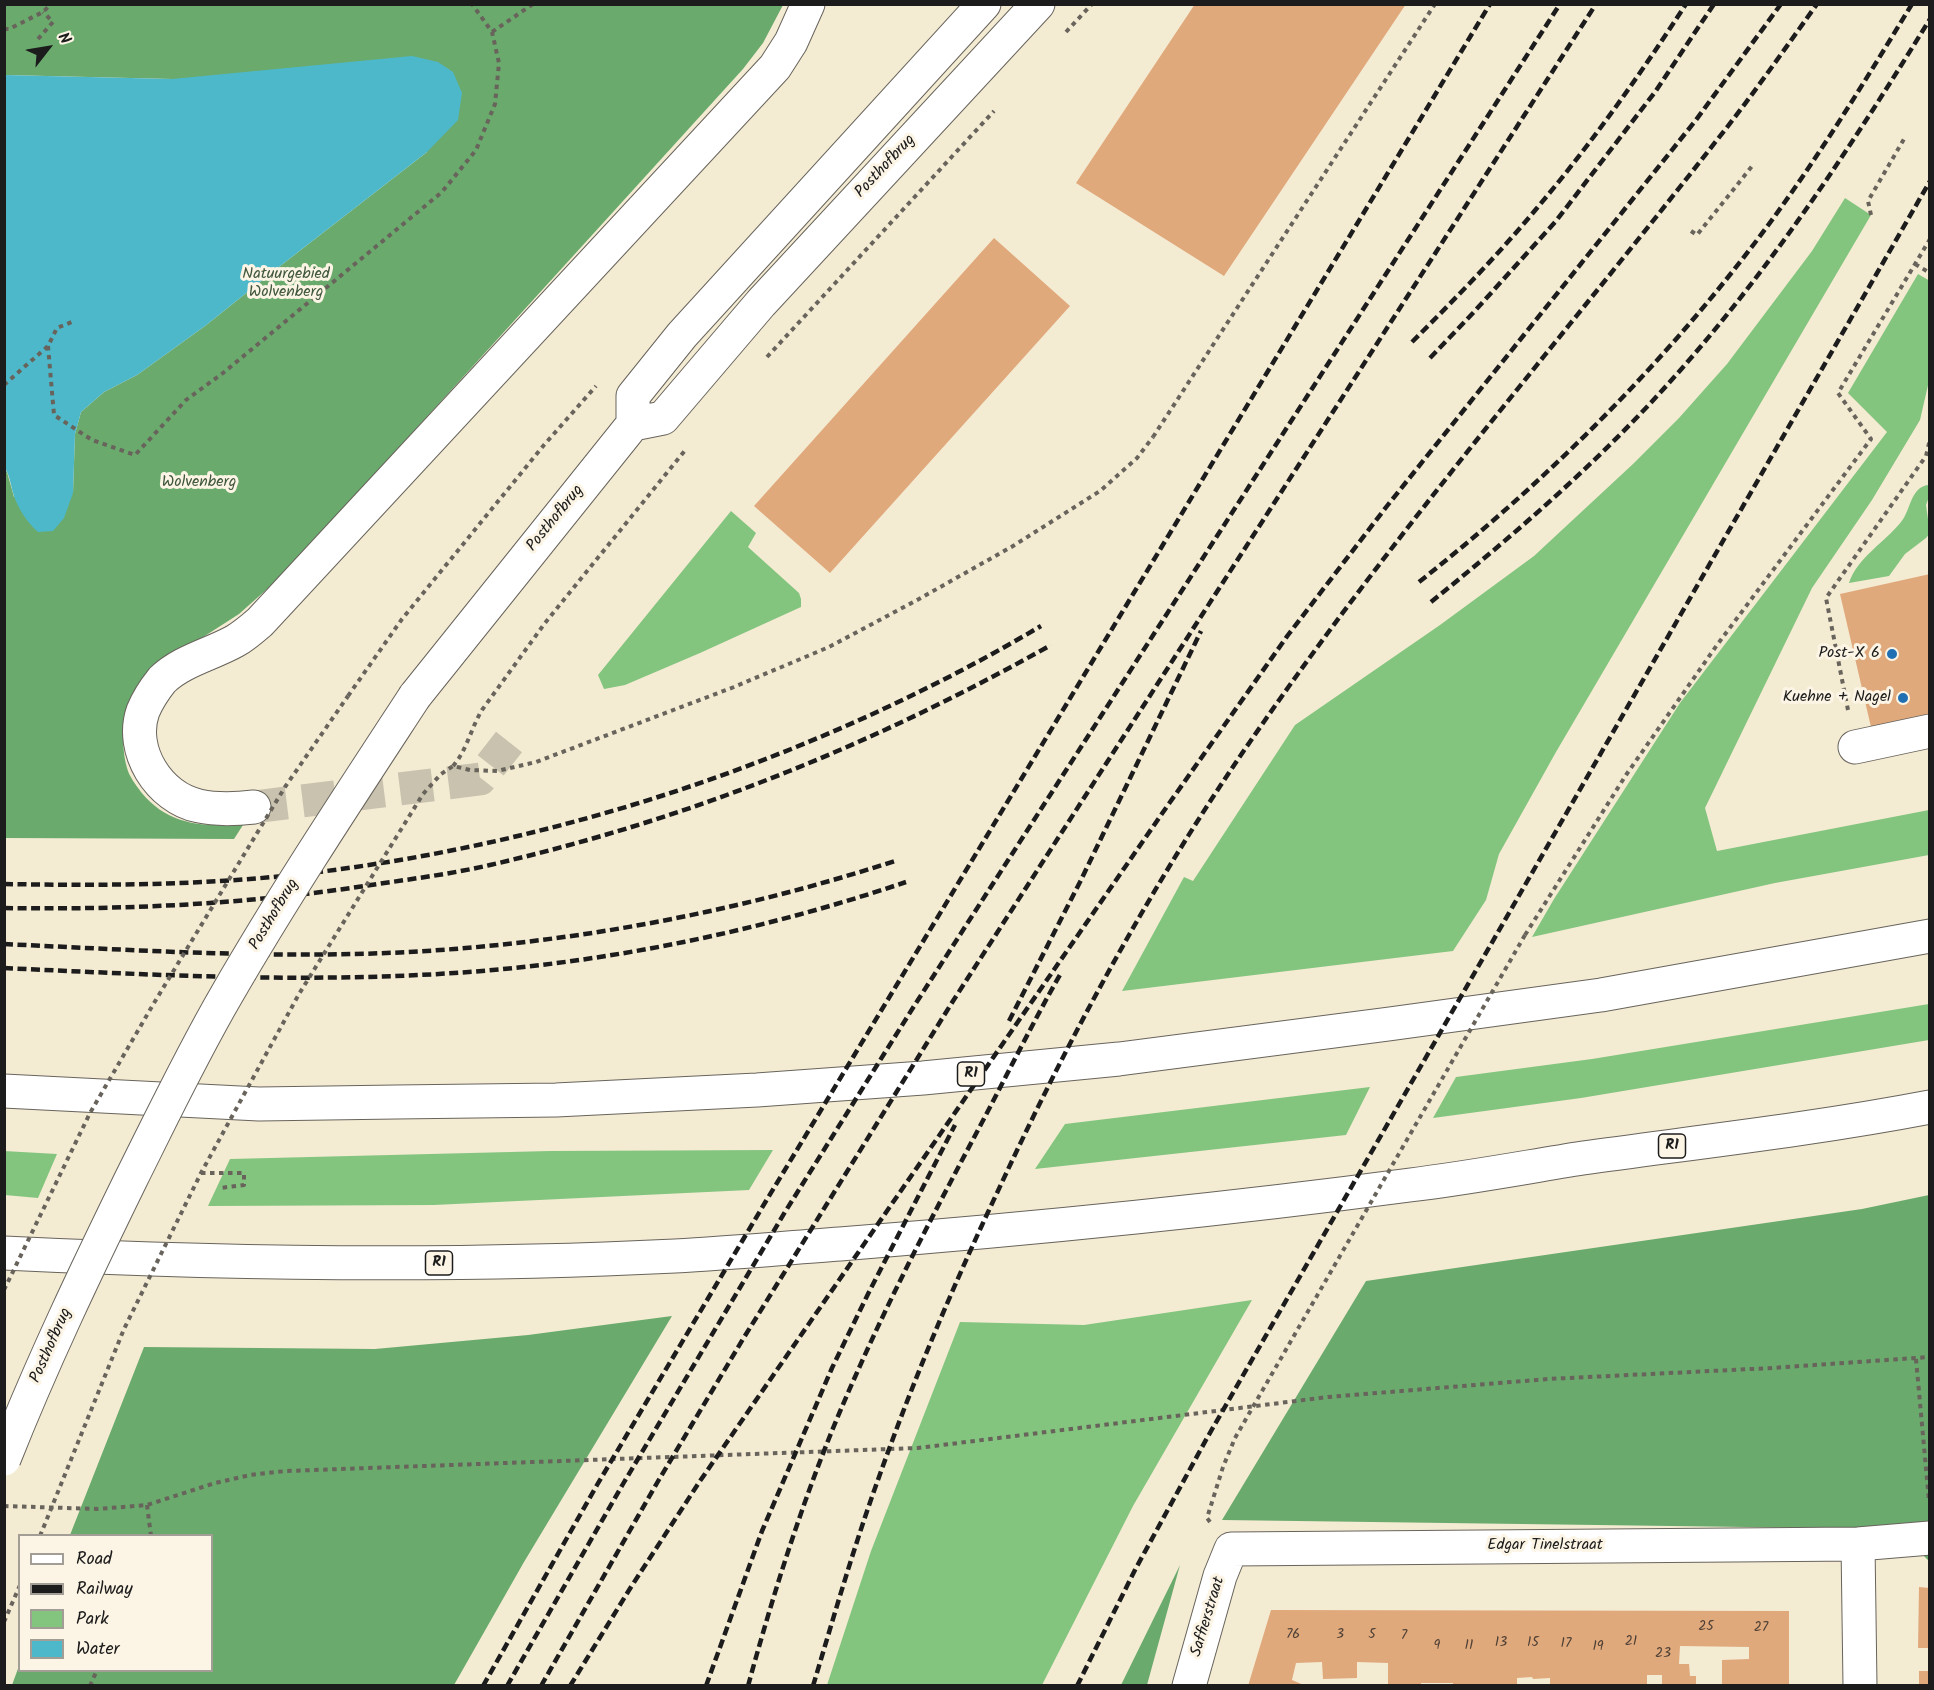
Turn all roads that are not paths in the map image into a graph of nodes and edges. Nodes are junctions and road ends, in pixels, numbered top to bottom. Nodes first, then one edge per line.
1 (808, 4) edge
2 (984, 4) edge
3 (1038, 4) edge
4 (633, 424) junction
5 (1929, 731) edge
6 (1855, 747) road end
7 (254, 807) tunnel mouth
8 (1929, 936) edge
9 (4, 1091) edge
10 (1929, 1107) edge
11 (4, 1253) edge
12 (4, 1459) edge
13 (1929, 1538) edge
14 (1858, 1544) junction
15 (1231, 1549) joint
16 (1189, 1686) edge
17 (1860, 1686) edge

1 - 7 main road
2 - 4 main road
3 - 4 main road, Posthofbrug
4 - 12 main road, Posthofbrug, bridge
5 - 6 main road
8 - 9 main road, R1
10 - 11 main road, R1
13 - 14 main road, Edgar Tinelstraat
14 - 15 main road, Edgar Tinelstraat
14 - 17 main road
15 - 16 main road, Saffierstraat

